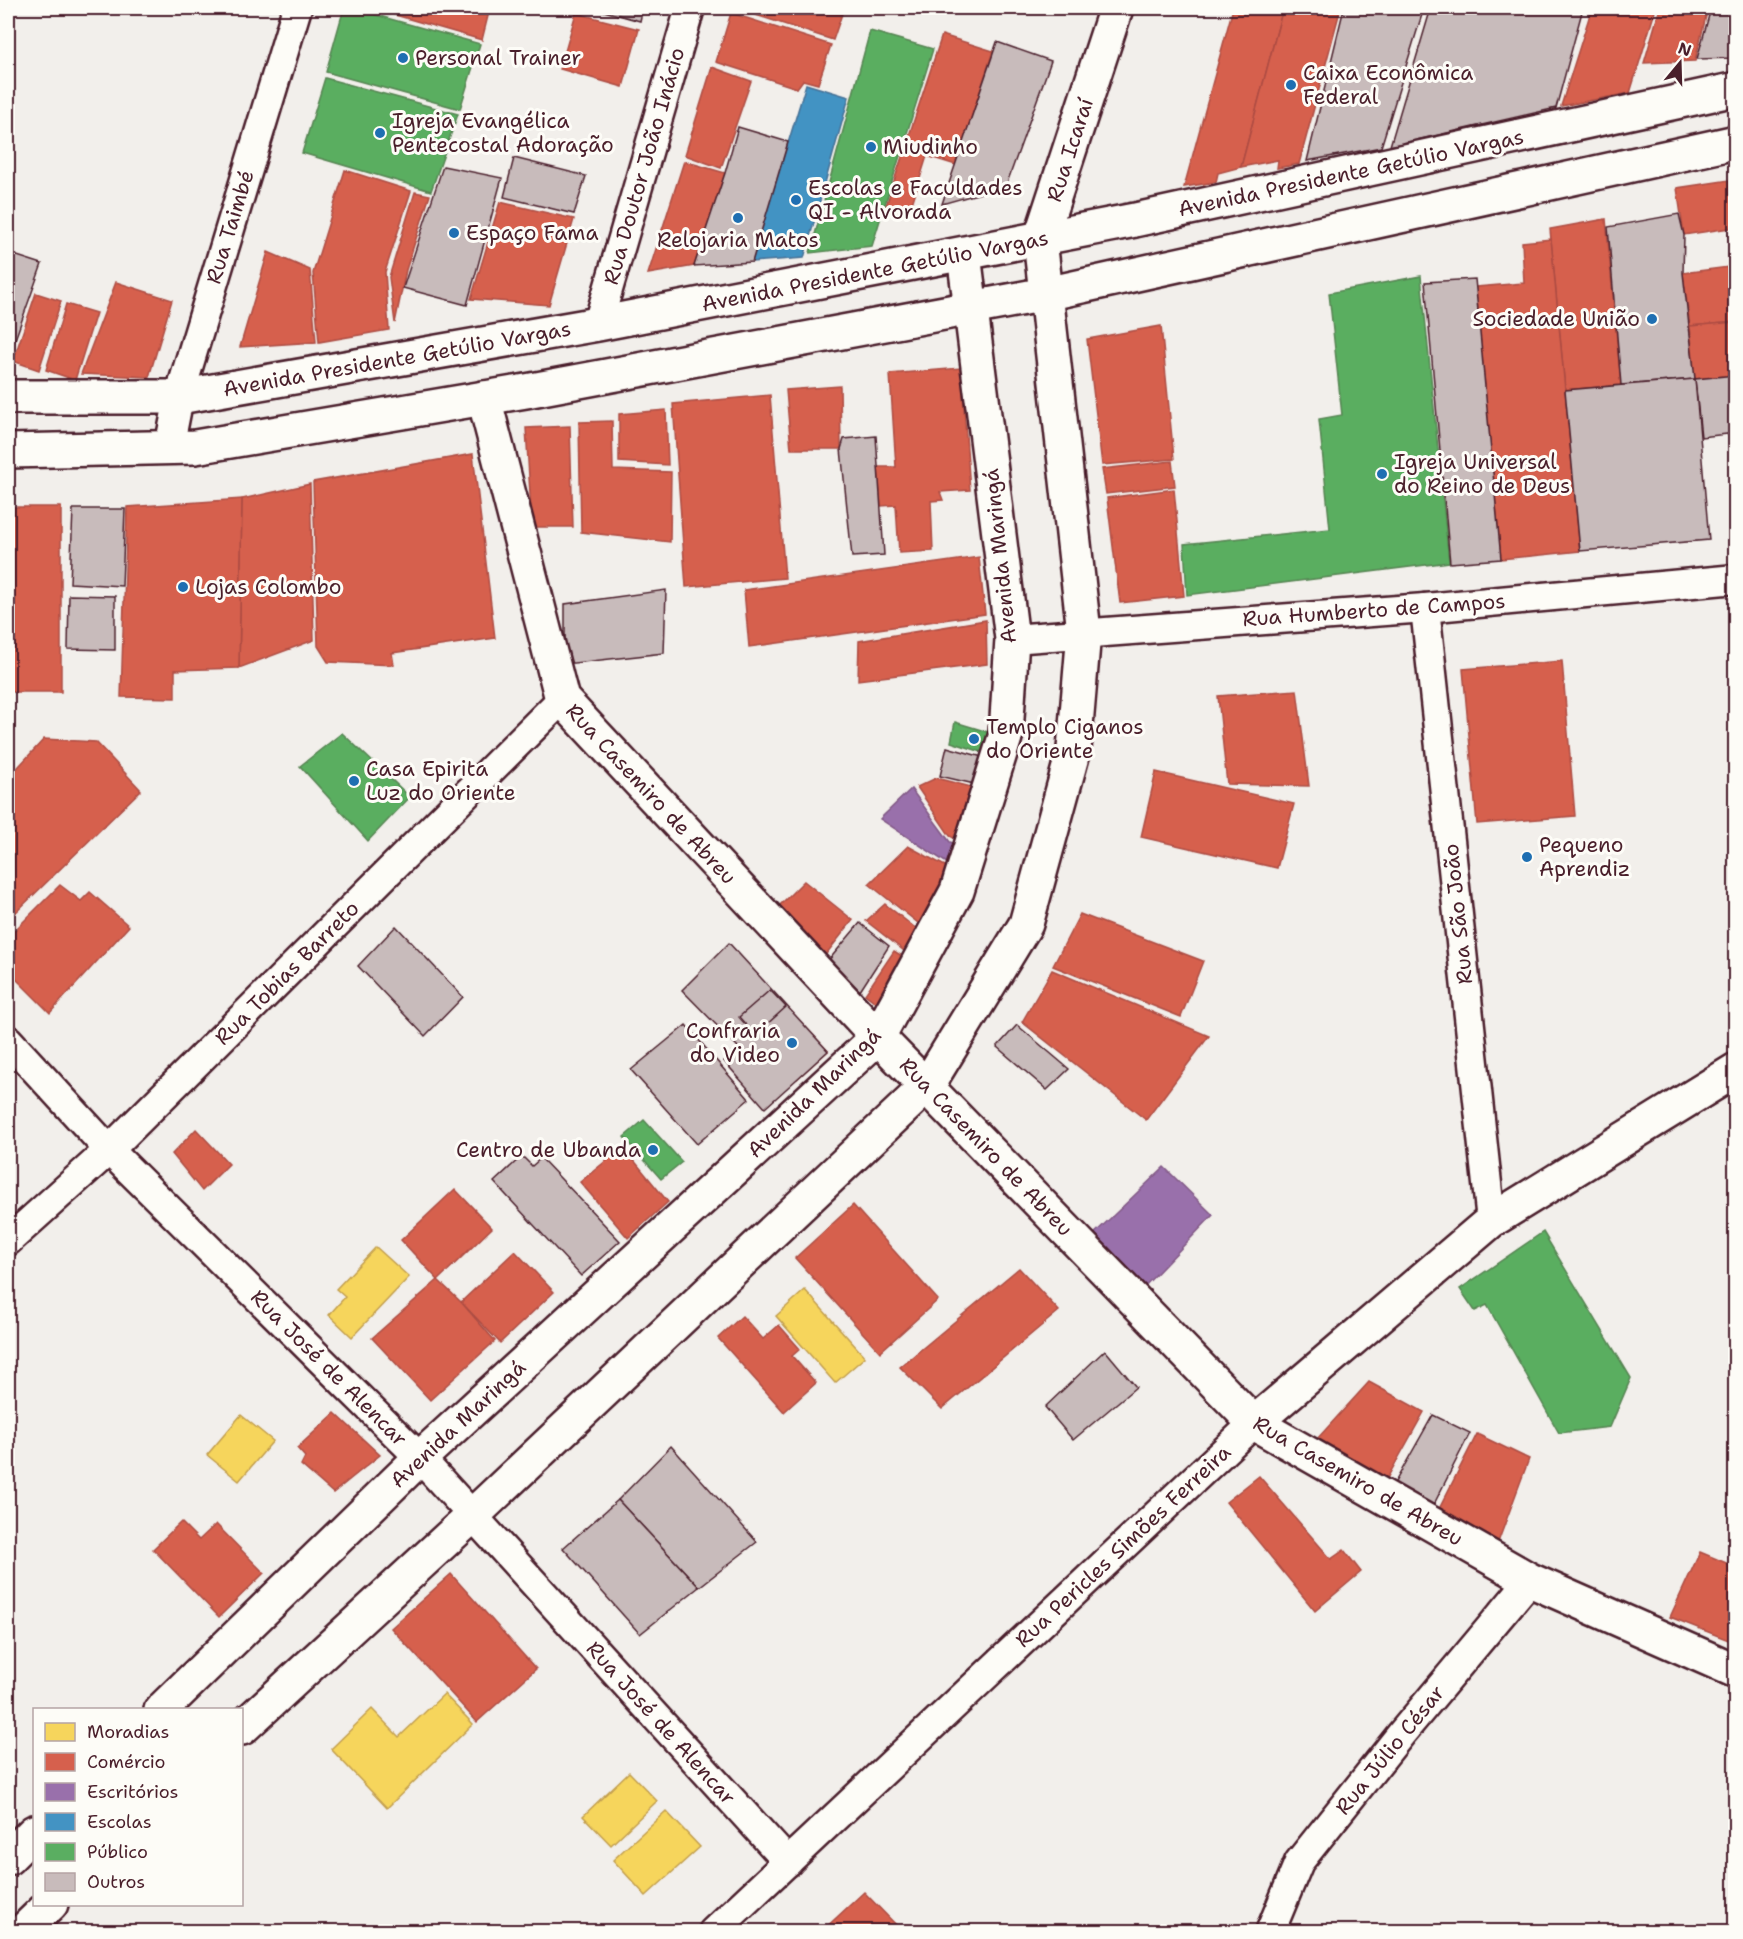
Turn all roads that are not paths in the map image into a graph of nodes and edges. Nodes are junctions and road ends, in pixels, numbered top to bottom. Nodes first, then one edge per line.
1 (297, 8) edge
2 (690, 8) edge
3 (1116, 8) edge
4 (1736, 89) edge
5 (1736, 142) edge
6 (1040, 240) junction
7 (964, 254) junction
8 (1046, 294) junction
9 (972, 309) junction
10 (598, 324) junction
11 (8, 397) edge
12 (179, 397) junction
13 (484, 398) junction
14 (169, 448) junction
15 (8, 451) edge
16 (1736, 579) edge
17 (1425, 608) junction
18 (1084, 632) junction
19 (1012, 639) junction
20 (562, 699) junction
21 (878, 1037) junction
22 (8, 1040) edge
23 (1736, 1070) edge
24 (927, 1086) junction
25 (109, 1150) junction
26 (1491, 1221) junction
27 (8, 1241) edge
28 (1254, 1423) junction
29 (420, 1458) junction
30 (472, 1516) junction
31 (1530, 1581) junction
32 (1736, 1671) edge
33 (163, 1708) edge
34 (243, 1727) edge
35 (33, 1833) edge
36 (8, 1858) edge
37 (788, 1862) junction
38 (50, 1906) edge
39 (21, 1932) edge
40 (713, 1932) edge
41 (1270, 1932) edge

1 - 12 street, Rua Taimbé
2 - 10 street, Rua Doutor João Inácio
3 - 6 main road, Rua Icaraí
4 - 6 main road, Avenida Presidente Getúlio Vargas
5 - 8 main road
6 - 7 main road, Avenida Presidente Getúlio Vargas
6 - 8 main road, Rua Icaraí
7 - 9 main road, Avenida Maringá
7 - 10 main road, Avenida Presidente Getúlio Vargas
8 - 9 main road
8 - 18 main road
9 - 13 main road
9 - 19 main road, Avenida Maringá
10 - 12 main road, Avenida Presidente Getúlio Vargas
11 - 12 main road, Avenida Presidente Getúlio Vargas
12 - 14 street, Rua Taimbé
13 - 14 main road
13 - 20 main road, Rua Casemiro de Abreu
14 - 15 main road
16 - 17 street, Rua Humberto de Campos
17 - 18 street, Rua Humberto de Campos
17 - 26 street, Rua São João
18 - 19 street, Rua Humberto de Campos
18 - 24 main road
19 - 21 main road, Avenida Maringá
20 - 21 main road, Rua Casemiro de Abreu
20 - 25 street, Rua Tobias Barreto
21 - 24 main road, Rua Casemiro de Abreu
21 - 29 main road, Avenida Maringá
22 - 25 street, Rua José de Alencar
23 - 26 main road, Rua Pericles Simões Ferreira
24 - 28 main road, Rua Casemiro de Abreu
24 - 30 main road
25 - 27 street, Rua Tobias Barreto
25 - 29 street, Rua José de Alencar
26 - 28 main road, Rua Pericles Simões Ferreira
28 - 31 main road, Rua Casemiro de Abreu
28 - 37 street, Rua Pericles Simões Ferreira
29 - 30 street, Rua José de Alencar
29 - 33 main road, Avenida Maringá
30 - 34 main road
30 - 37 street, Rua José de Alencar
31 - 32 main road, Rua Casemiro de Abreu
31 - 41 street, Rua Júlio César
35 - 36 main road
37 - 40 street, Rua Pericles Simões Ferreira
38 - 39 main road

